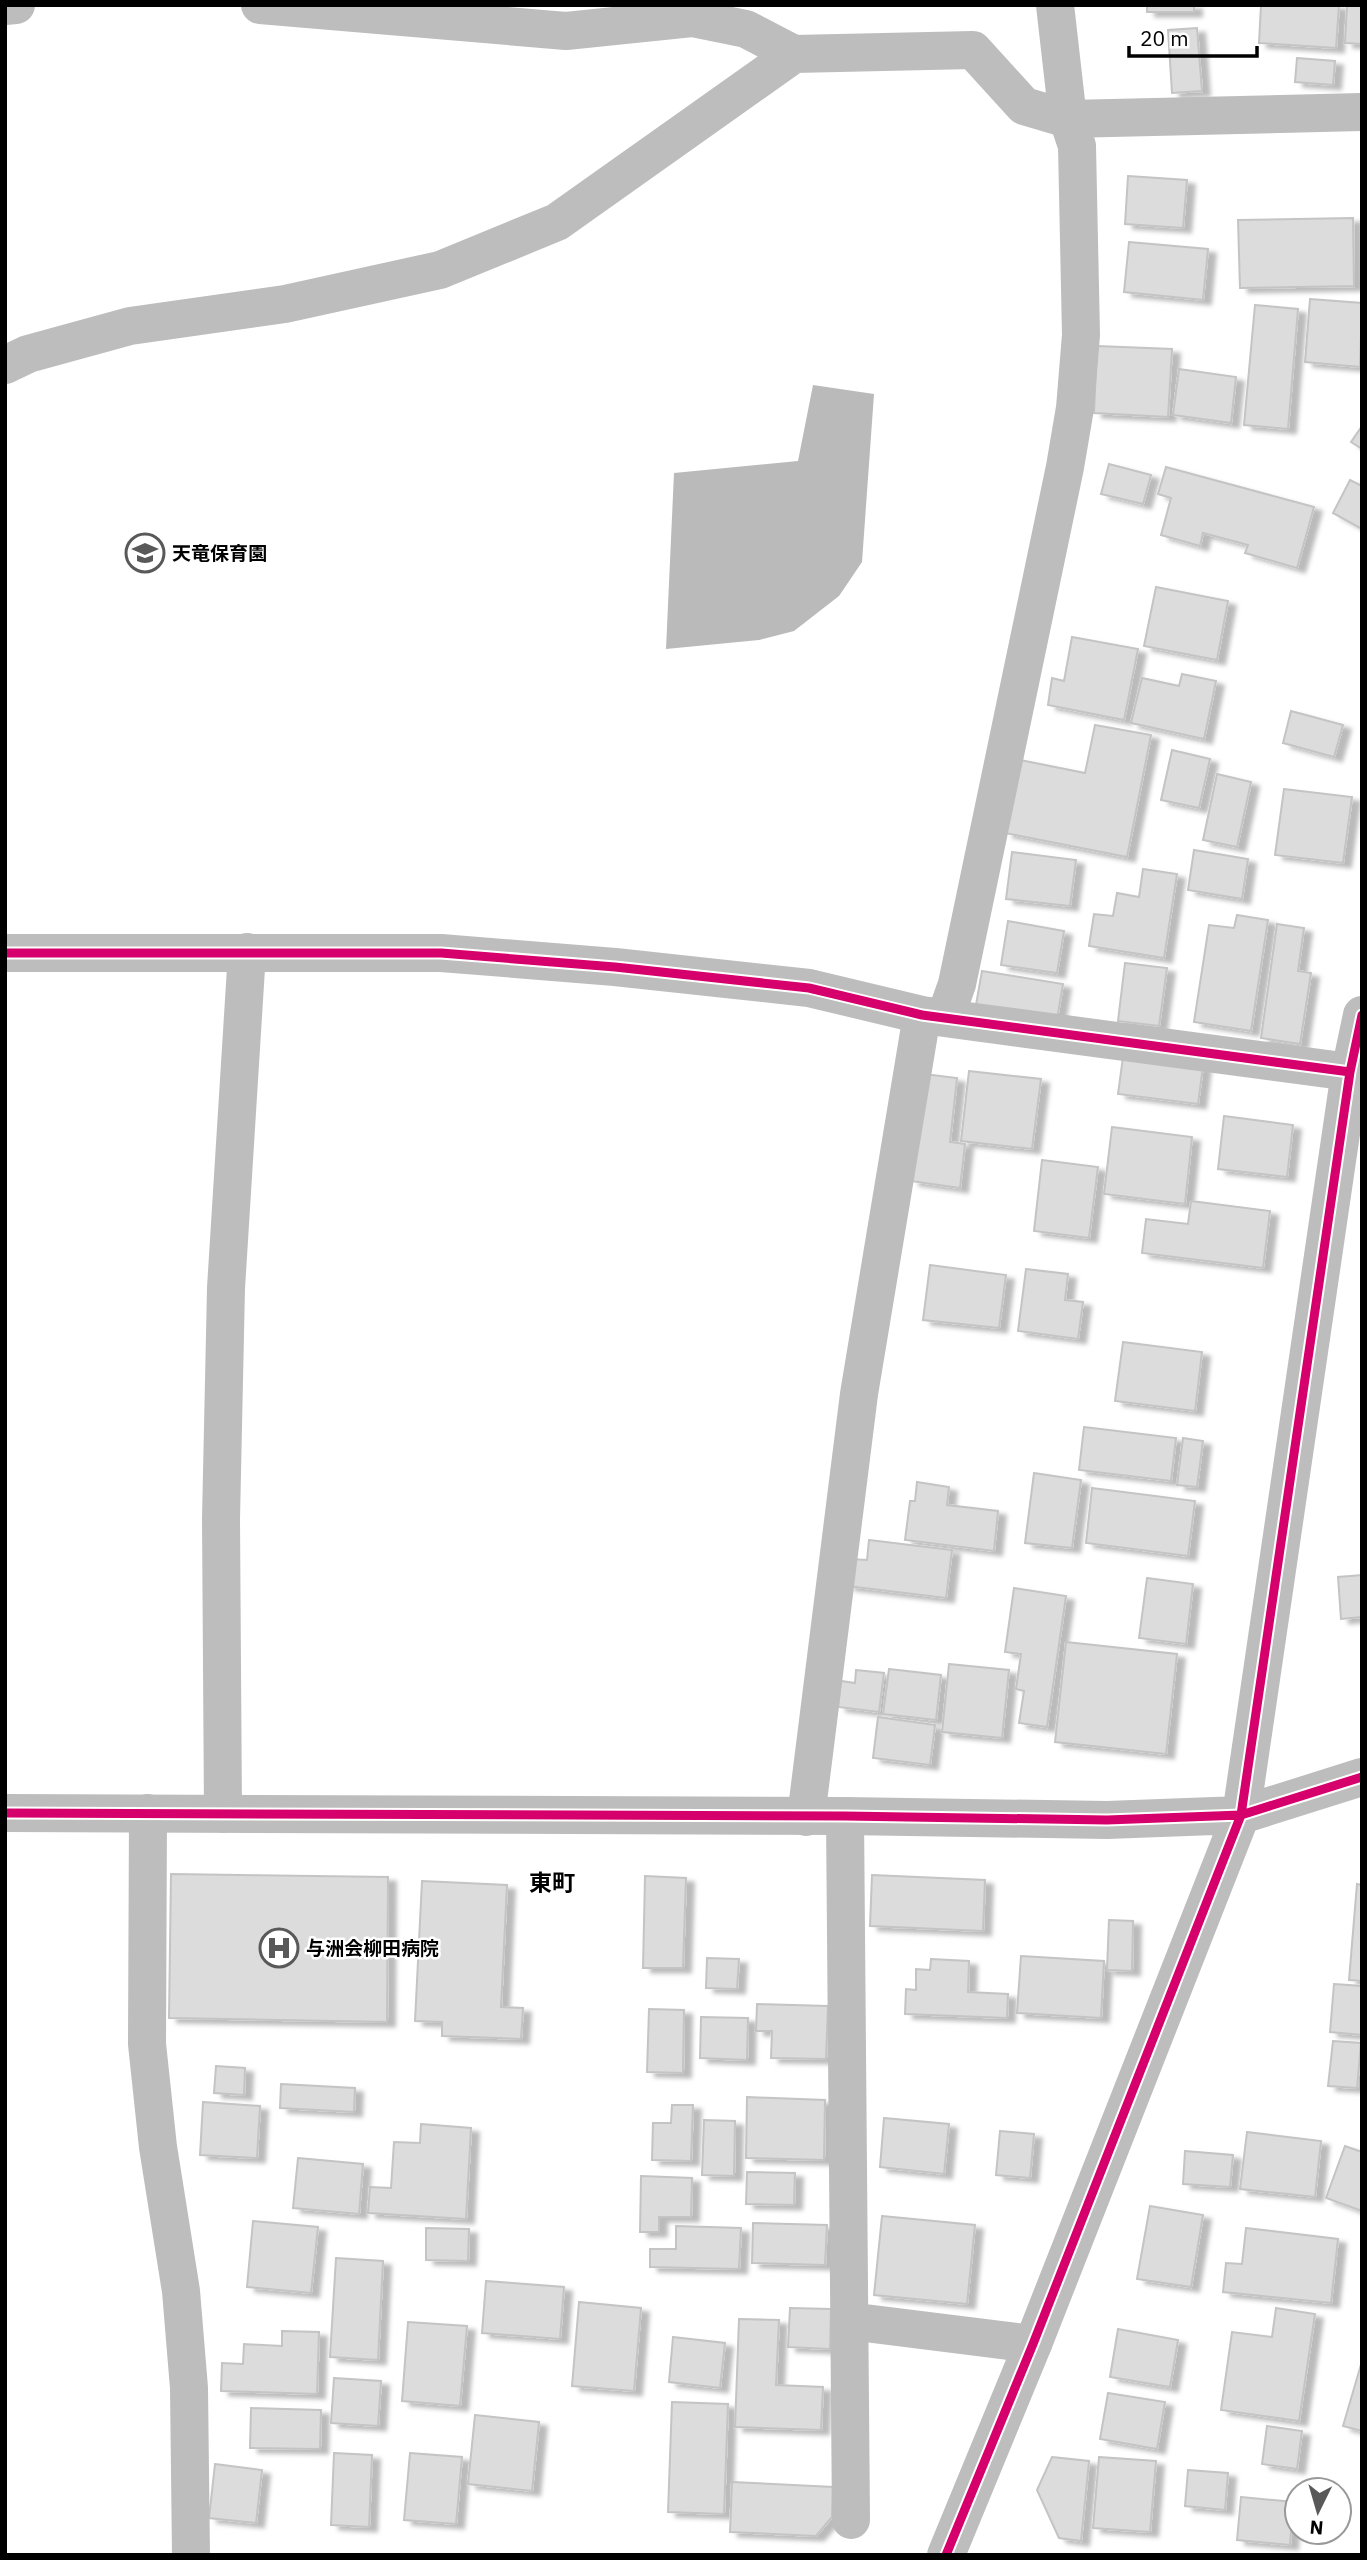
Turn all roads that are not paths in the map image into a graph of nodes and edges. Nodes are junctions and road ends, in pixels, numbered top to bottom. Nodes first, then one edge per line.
1 (16, 5) edge
2 (260, 5) edge
3 (1055, 5) edge
4 (5, 6) edge
5 (794, 54) junction
6 (1362, 112) edge
7 (1068, 119) junction
8 (5, 365) edge
9 (247, 952) junction
10 (5, 953) edge
11 (1362, 1015) edge
12 (933, 1017) junction
13 (1350, 1072) junction
14 (1362, 1777) edge
15 (5, 1813) edge
16 (148, 1813) junction
17 (223, 1814) junction
18 (1241, 1815) junction
19 (845, 1816) junction
20 (806, 1817) junction
21 (849, 2322) junction
22 (1033, 2344) junction
23 (851, 2520) dead end
24 (191, 2555) edge
25 (946, 2555) edge

1 - 4 street
2 - 5 street
3 - 7 street
5 - 7 street
5 - 8 street
6 - 7 street
7 - 12 street
9 - 10 street
9 - 12 street
9 - 17 street
11 - 13 street
12 - 13 street
12 - 20 street
13 - 18 street
14 - 18 street
15 - 16 street
16 - 17 street
16 - 24 street
17 - 20 street
18 - 19 street
18 - 22 street
19 - 20 street
19 - 21 street
21 - 22 street
21 - 23 street
22 - 25 street

